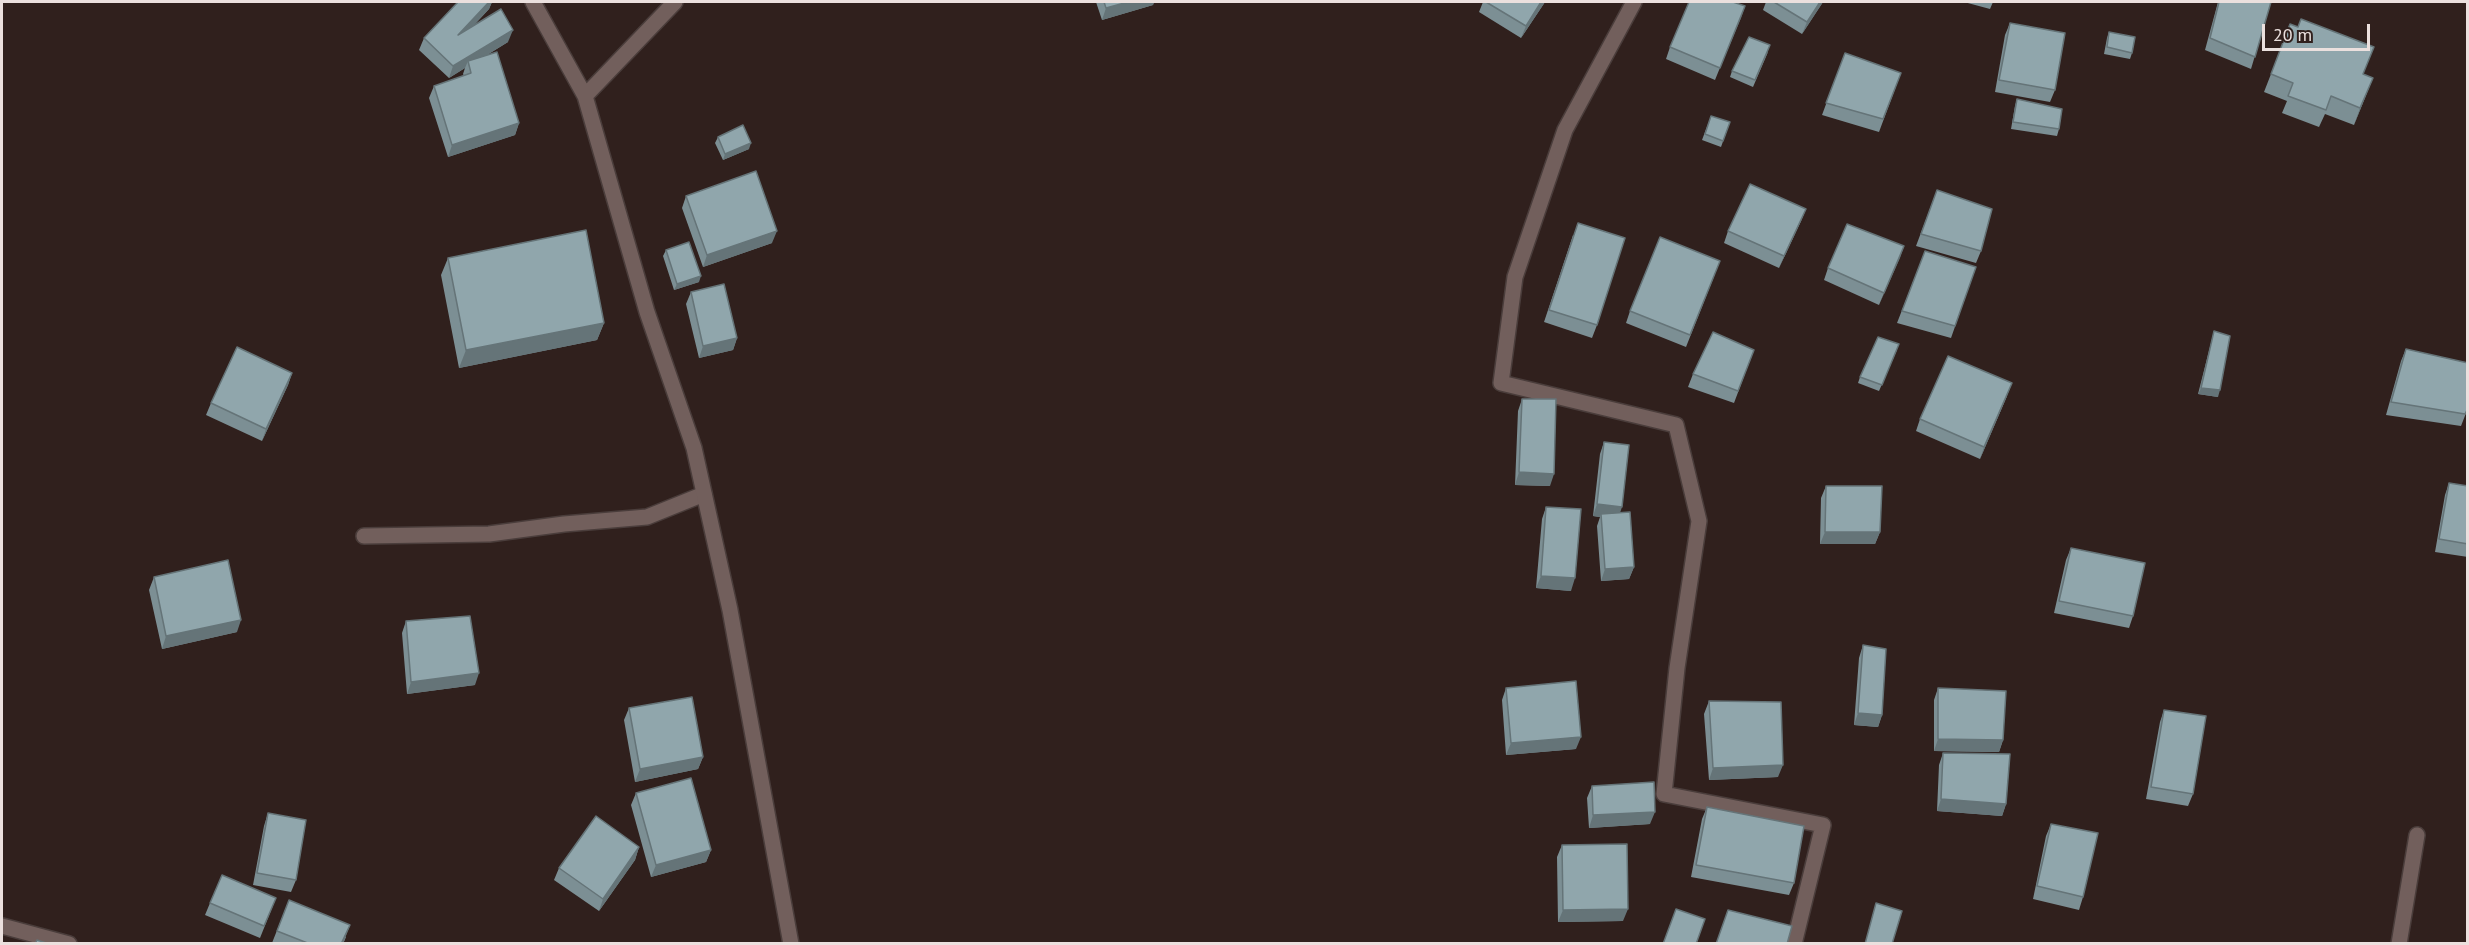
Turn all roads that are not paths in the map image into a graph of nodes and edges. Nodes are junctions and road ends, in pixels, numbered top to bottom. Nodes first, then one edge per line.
1 (533, 2) edge
2 (675, 2) edge
3 (1634, 2) edge
4 (585, 96) junction
5 (704, 494) junction
6 (364, 536) dead end
7 (2417, 835) dead end
8 (2, 926) edge
9 (69, 944) edge
10 (791, 944) edge
11 (1794, 944) edge
12 (2399, 944) edge

1 - 4 street
2 - 4 street
3 - 11 street
4 - 5 street
5 - 6 street
5 - 10 street
7 - 12 street
8 - 9 street

